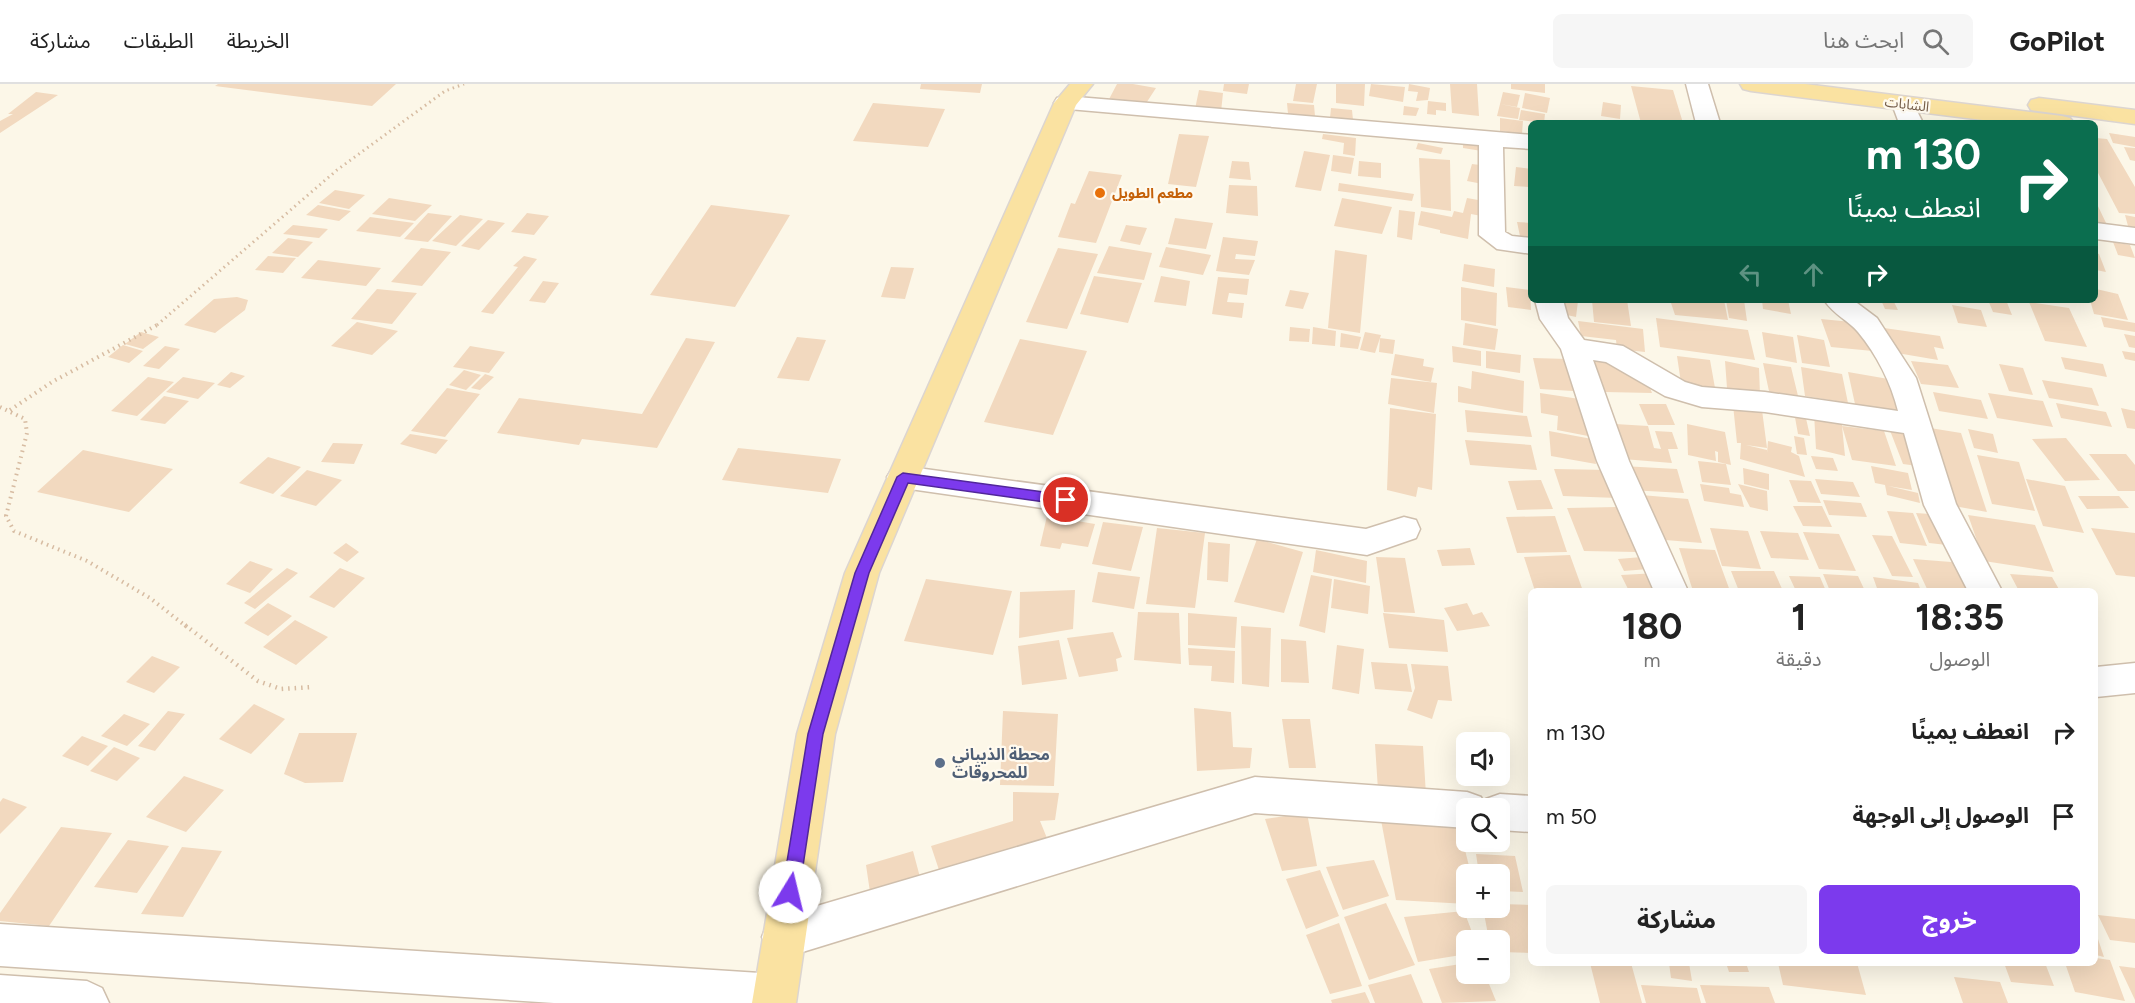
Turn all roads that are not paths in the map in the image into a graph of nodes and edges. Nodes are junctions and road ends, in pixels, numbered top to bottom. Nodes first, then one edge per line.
1 (1697, 84) edge
2 (1751, 84) edge
3 (1872, 84) edge
4 (1071, 90) edge
5 (1907, 113) edge
6 (2135, 117) edge
7 (1707, 120) edge
8 (2016, 120) edge
9 (2098, 127) edge
10 (2135, 132) edge
11 (1491, 137) junction
12 (1528, 142) edge
13 (2098, 231) edge
14 (2135, 236) edge
15 (1528, 246) edge
16 (1550, 303) edge
17 (1841, 303) edge
18 (1575, 348) junction
19 (1916, 424) junction
20 (903, 477) junction
21 (1404, 529) dead end
22 (1670, 588) edge
23 (1984, 588) edge
24 (2135, 678) edge
25 (2098, 682) edge
26 (1456, 809) edge
27 (1510, 813) edge
28 (1528, 814) edge
29 (783, 937) junction
30 (0, 945) edge
31 (0, 997) edge
32 (774, 999) edge
33 (87, 1003) edge

1 - 7 street
2 - 5 main road, الشابات
3 - 6 main road, الشابات
4 - 11 street
4 - 20 main road
5 - 8 main road, الشابات
9 - 10 main road
11 - 12 street
11 - 15 street
13 - 14 street
16 - 18 street
17 - 19 street
18 - 19 street
18 - 22 street
19 - 23 street
20 - 21 street
20 - 29 main road
24 - 25 street
26 - 29 street
27 - 28 street
29 - 32 main road
30 - 32 street
31 - 33 street

